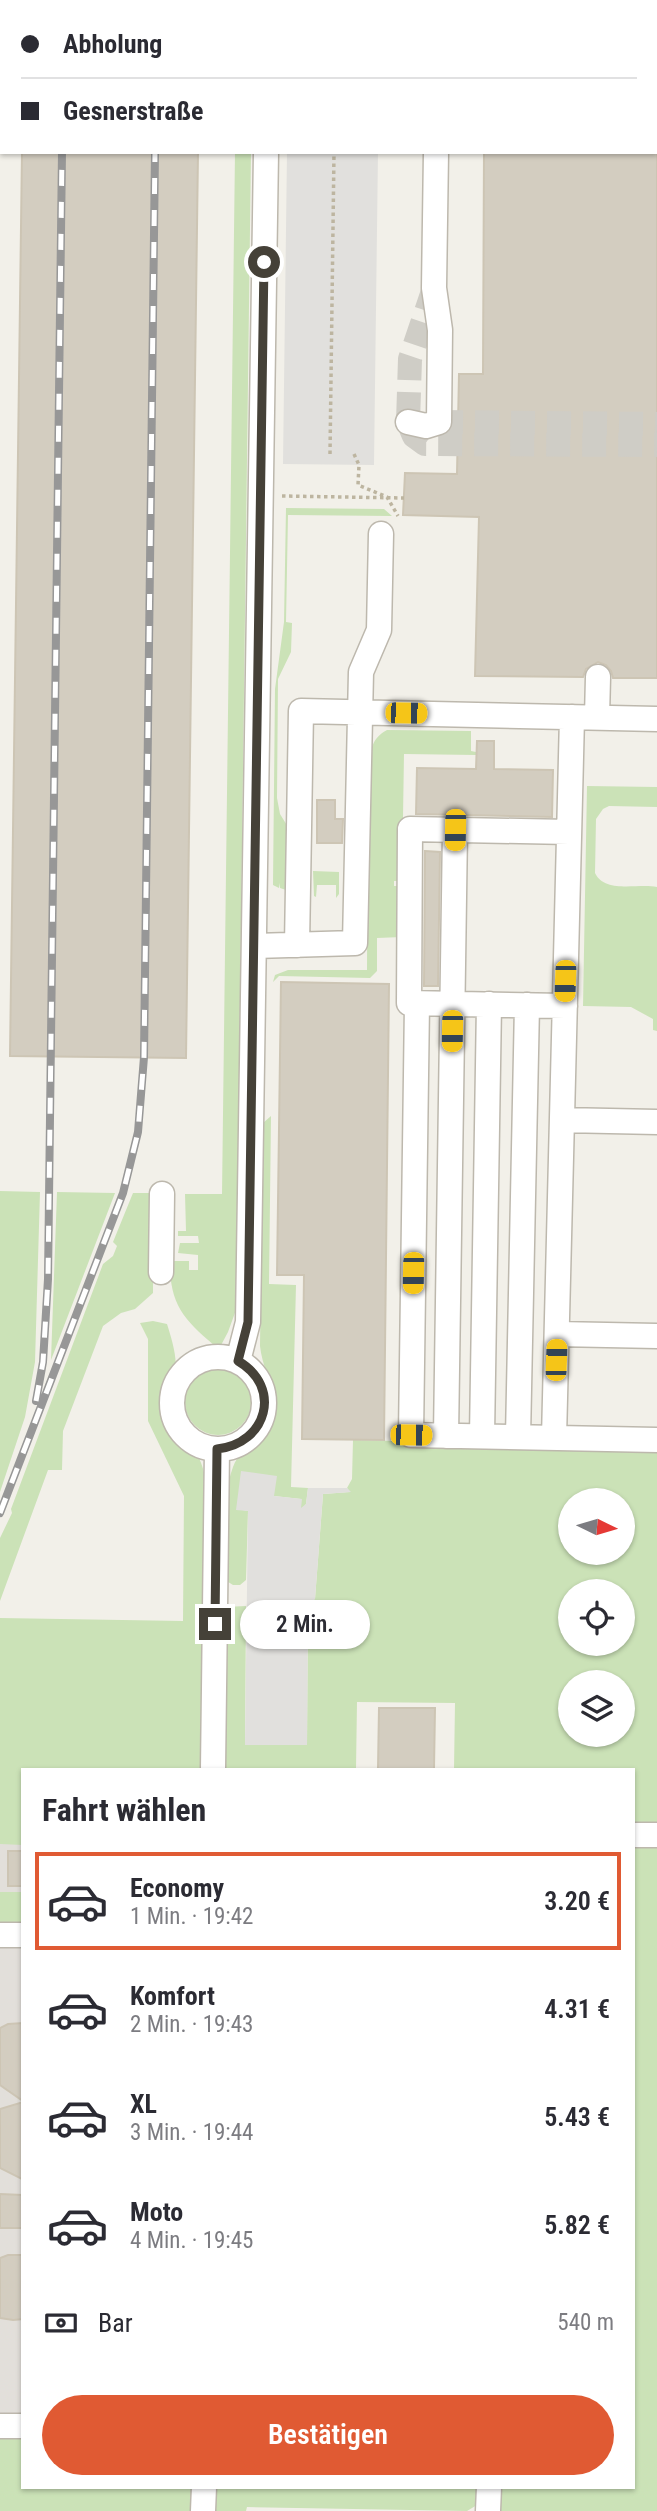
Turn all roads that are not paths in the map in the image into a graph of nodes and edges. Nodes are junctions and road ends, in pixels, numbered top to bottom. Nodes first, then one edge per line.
1 (266, 154) edge
2 (436, 154) edge
3 (408, 422) dead end
4 (381, 534) dead end
5 (598, 677) dead end
6 (360, 712) junction
7 (572, 717) junction
8 (597, 718) junction
9 (657, 719) edge
10 (455, 830) junction
11 (569, 832) junction
12 (297, 945) junction
13 (255, 946) junction
14 (413, 1003) junction
15 (452, 1004) junction
16 (489, 1004) junction
17 (527, 1005) junction
18 (565, 1006) junction
19 (562, 1120) junction
20 (657, 1122) edge
21 (162, 1194) dead end
22 (162, 1272) dead end
23 (557, 1334) junction
24 (657, 1336) edge
25 (238, 1361) junction
26 (446, 1436) junction
27 (482, 1436) junction
28 (518, 1437) junction
29 (554, 1438) junction
30 (657, 1440) edge
31 (217, 1449) junction
32 (213, 1768) edge
33 (635, 1835) edge
34 (657, 1835) edge
35 (0, 1935) edge
36 (21, 1935) edge
37 (0, 2426) edge
38 (21, 2426) edge
39 (204, 2489) edge
40 (489, 2489) edge
41 (204, 2511) edge
42 (488, 2511) edge

1 - 13 lane
2 - 3 lane
4 - 6 lane
5 - 8 lane
6 - 7 lane
6 - 12 lane
6 - 12 lane
7 - 8 lane
7 - 11 lane
8 - 9 lane
10 - 11 lane
10 - 14 lane
10 - 15 lane
11 - 18 lane
12 - 13 lane
13 - 25 lane
14 - 15 lane
14 - 26 lane
15 - 16 lane
15 - 26 lane
16 - 17 lane
16 - 27 lane
17 - 18 lane
17 - 28 lane
18 - 19 lane
19 - 20 lane
19 - 23 lane
21 - 22 lane
23 - 24 lane
23 - 29 lane
25 - 31 lane
25 - 31 lane
26 - 27 lane
27 - 28 lane
28 - 29 lane
29 - 30 lane
31 - 32 lane
33 - 34 lane
35 - 36 lane
37 - 38 lane
39 - 41 lane
40 - 42 lane

